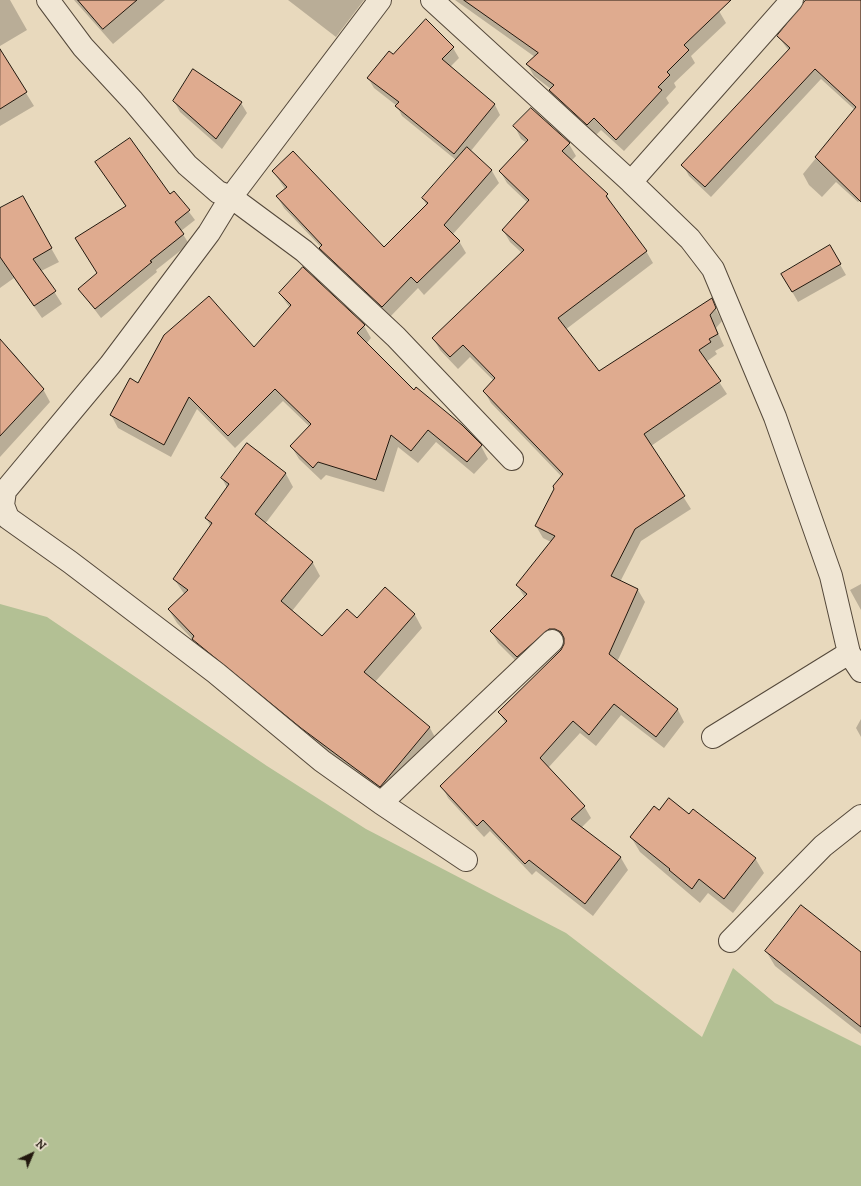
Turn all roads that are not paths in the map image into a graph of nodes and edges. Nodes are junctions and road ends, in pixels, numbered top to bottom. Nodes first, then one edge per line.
1 (48, 0) edge
2 (380, 0) edge
3 (432, 0) edge
4 (792, 0) edge
5 (631, 182) junction
6 (231, 197) junction
7 (512, 459) dead end
8 (552, 641) dead end
9 (855, 662) edge
10 (713, 737) dead end
11 (381, 804) junction
12 (861, 816) edge
13 (466, 860) dead end
14 (730, 941) dead end

1 - 6 street
2 - 6 street
3 - 5 street
4 - 5 street
5 - 9 street
6 - 7 street
6 - 11 street
8 - 11 street
9 - 10 street
11 - 13 street
12 - 14 street

